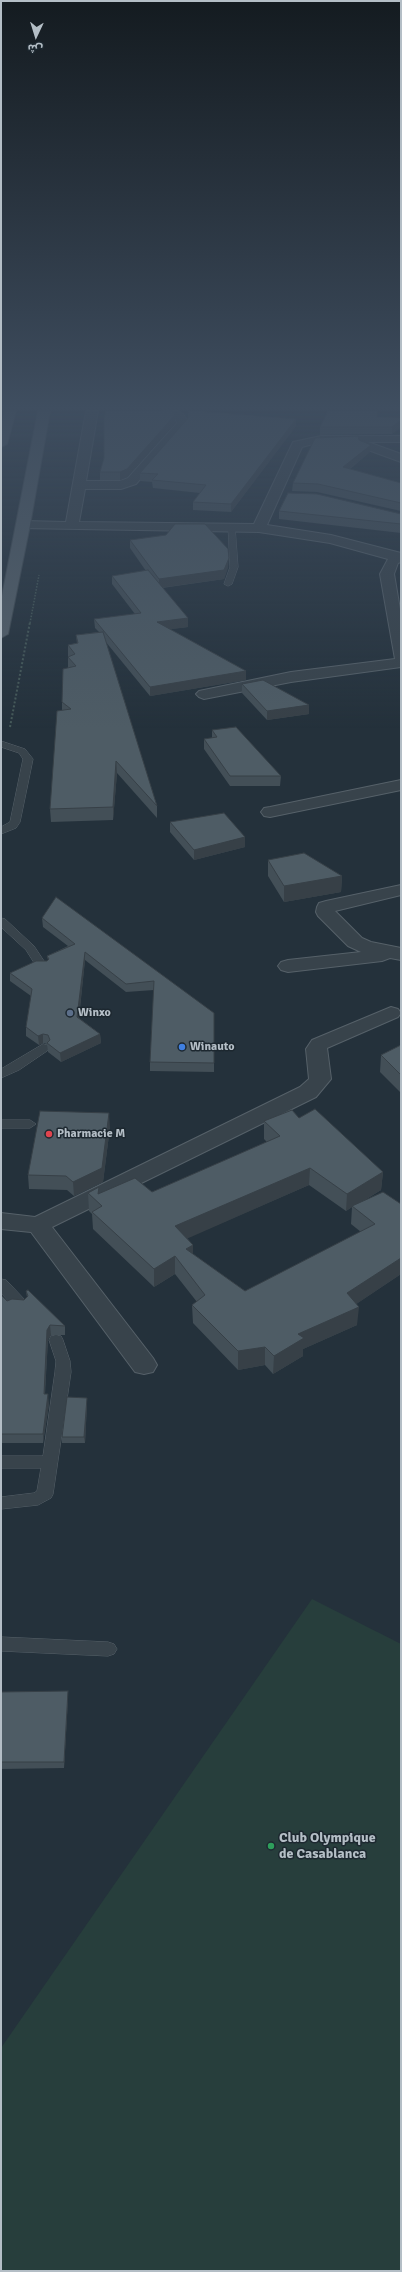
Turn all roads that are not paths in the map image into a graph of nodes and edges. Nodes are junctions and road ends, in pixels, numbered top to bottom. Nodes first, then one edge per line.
1 (26, 517) edge
2 (74, 517) edge
3 (264, 517) edge
4 (24, 526) junction
5 (72, 526) junction
6 (230, 527) junction
7 (259, 528) junction
8 (399, 557) edge
9 (228, 584) dead end
10 (1, 634) edge
11 (401, 658) edge
12 (401, 663) edge
13 (204, 694) dead end
14 (4, 745) edge
15 (401, 785) edge
16 (270, 812) dead end
17 (1, 831) edge
18 (401, 890) edge
19 (1, 920) edge
20 (399, 953) edge
21 (288, 966) dead end
22 (42, 967) edge
23 (391, 1013) dead end
24 (43, 1048) dead end
25 (1, 1074) edge
26 (1, 1124) edge
27 (30, 1124) dead end
28 (1, 1221) edge
29 (38, 1225) junction
30 (1, 1284) edge
31 (20, 1304) edge
32 (56, 1340) dead end
33 (144, 1365) dead end
34 (1, 1462) edge
35 (51, 1462) junction
36 (1, 1503) edge
37 (1, 1644) edge
38 (108, 1649) dead end

1 - 4 main road
2 - 5 street
3 - 7 street
4 - 5 street
4 - 10 main road
5 - 6 street
6 - 7 street
6 - 9 lane
7 - 8 street
8 - 11 street
12 - 13 street
14 - 17 lane
15 - 16 street
18 - 20 street
19 - 22 lane
20 - 21 street
23 - 29 street
24 - 25 lane
26 - 27 lane
28 - 29 street
29 - 33 street
30 - 31 lane
32 - 35 lane
34 - 35 lane
35 - 36 lane
37 - 38 lane

